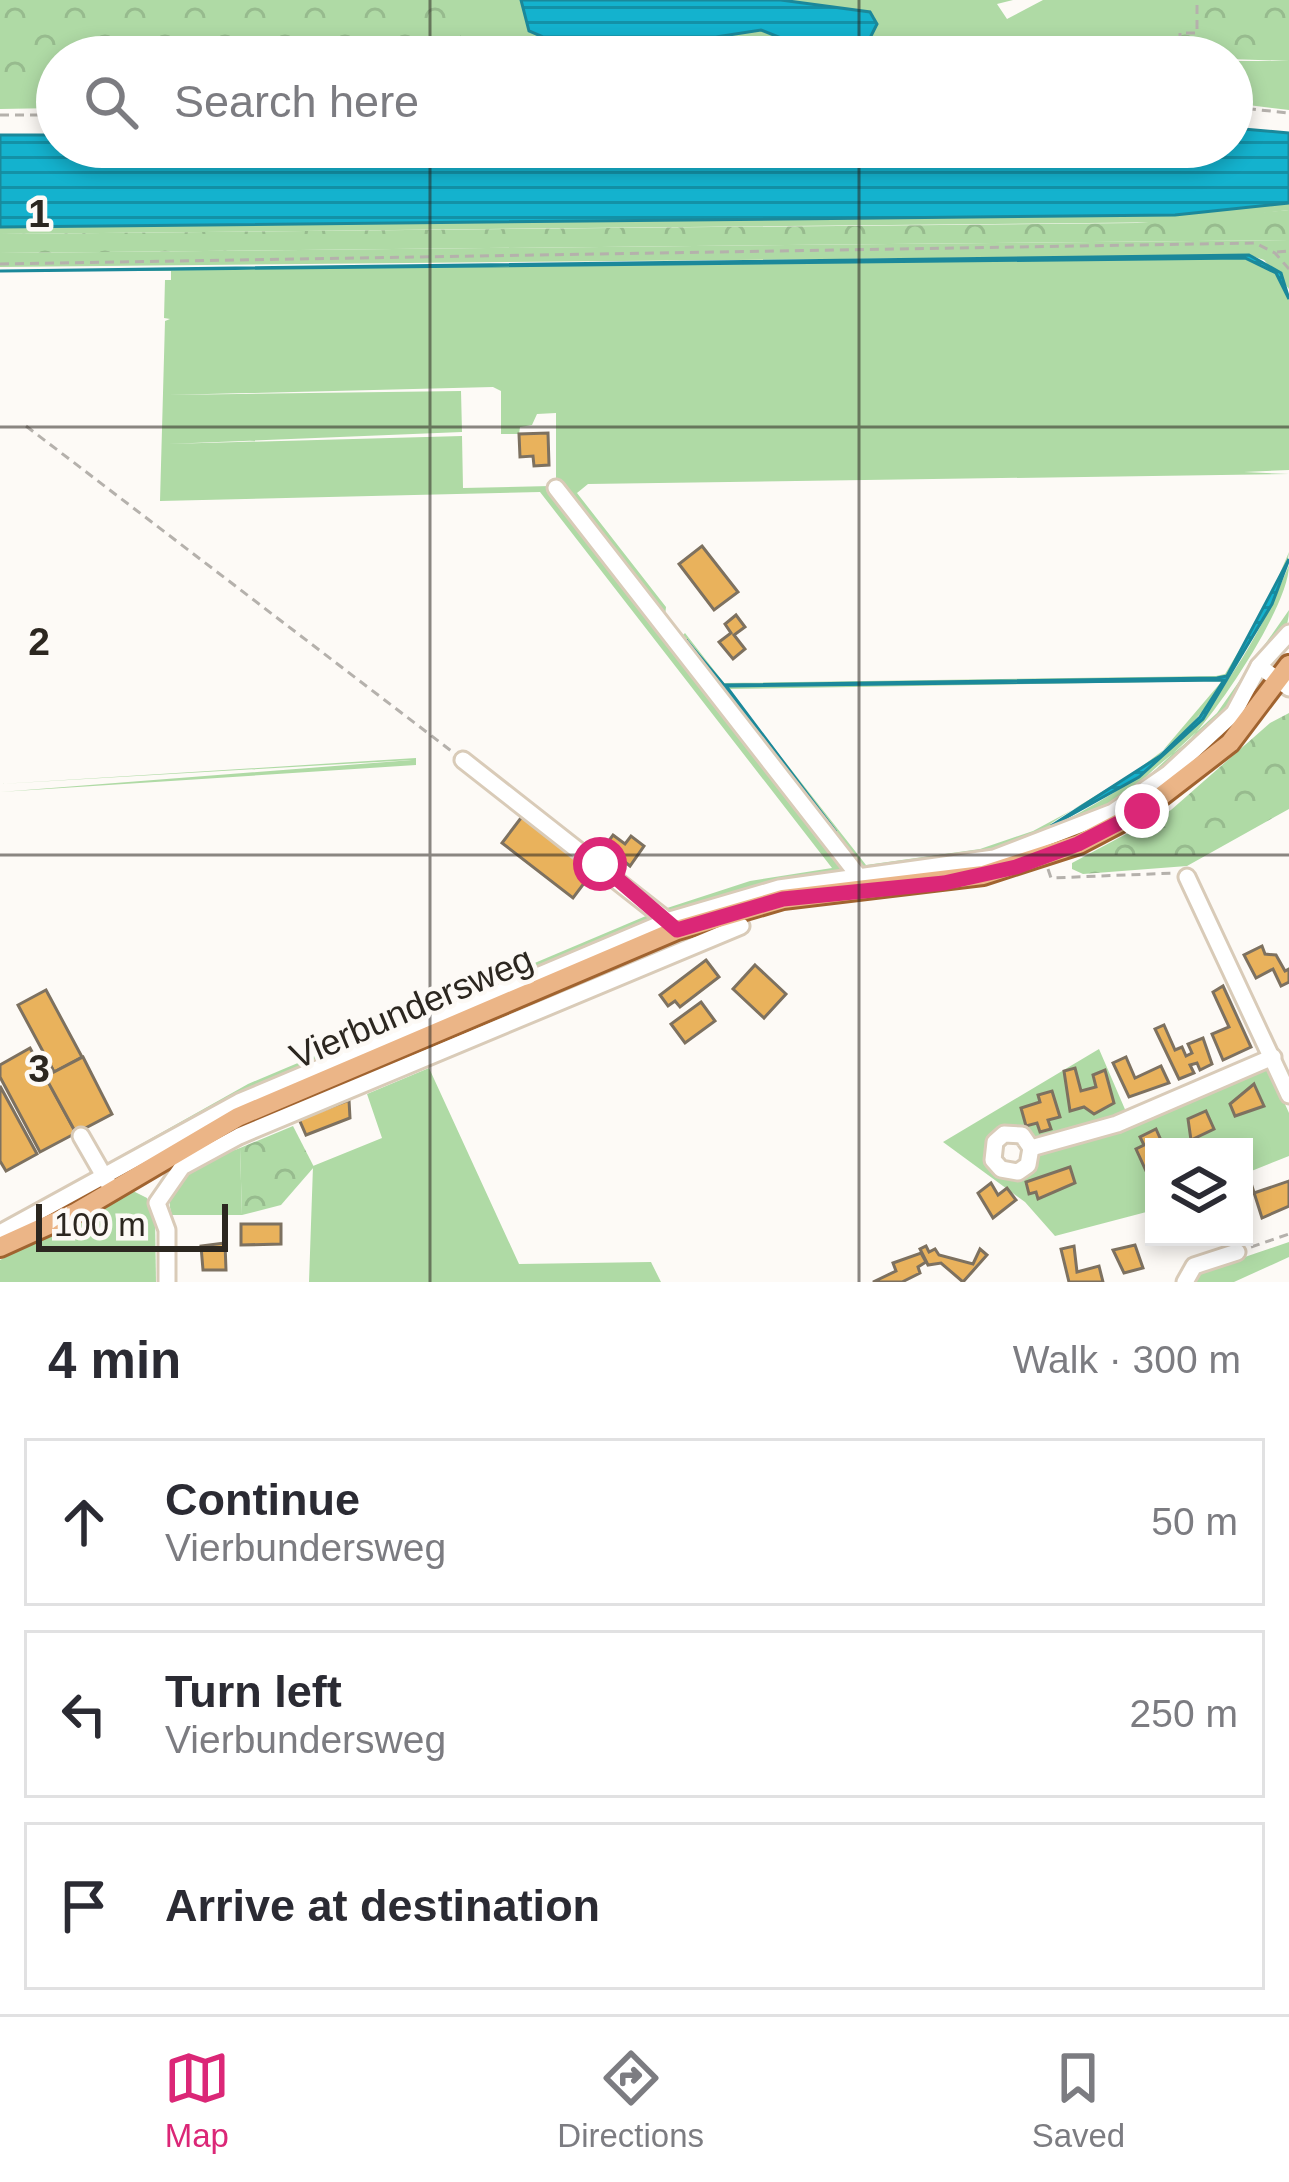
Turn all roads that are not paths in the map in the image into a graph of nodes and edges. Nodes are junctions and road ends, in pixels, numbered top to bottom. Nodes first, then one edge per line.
1 (556, 488) dead end
2 (1289, 633) edge
3 (1259, 666) junction
4 (1286, 678) edge
5 (463, 760) road end
6 (1187, 877) road end
7 (865, 884) junction
8 (741, 926) dead end
9 (678, 933) junction
10 (1274, 1057) junction
11 (1289, 1094) edge
12 (81, 1136) dead end
13 (1031, 1148) dead end
14 (109, 1184) junction
15 (0, 1233) edge
16 (0, 1247) edge
17 (1237, 1252) road end
18 (166, 1282) edge
19 (1184, 1282) edge

1 - 7 street
2 - 3 street, Vierbundersweg
3 - 4 street
3 - 7 street, Vierbundersweg
4 - 7 main road, Vierbundersweg
5 - 9 street
6 - 10 street
7 - 9 main road, Vierbundersweg
8 - 9 street, Vierbundersweg
9 - 14 main road, Vierbundersweg
9 - 18 street, Vierbundersweg
10 - 11 street
10 - 13 street
12 - 14 street
14 - 15 street, Vierbundersweg
14 - 16 main road, Vierbundersweg
17 - 19 street

